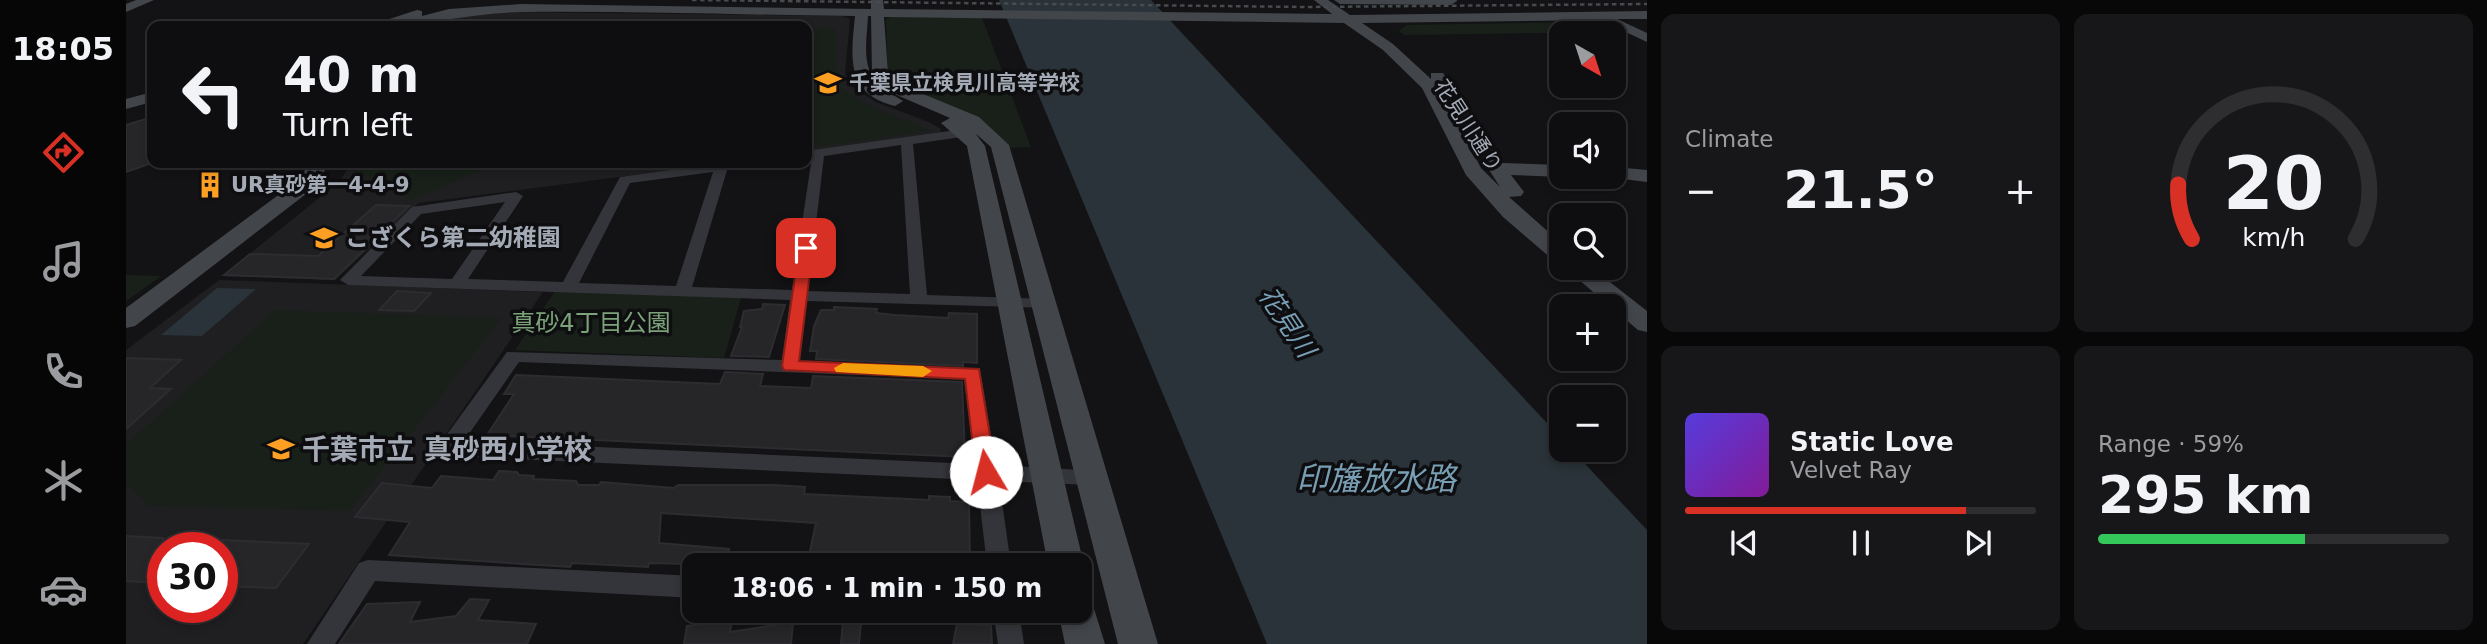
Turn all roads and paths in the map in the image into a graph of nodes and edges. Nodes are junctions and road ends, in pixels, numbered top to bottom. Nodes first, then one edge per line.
1 (134, 0) edge
2 (148, 0) edge
3 (468, 0) edge
4 (1320, 0) edge
5 (1334, 0) edge
6 (1340, 0) edge
7 (1559, 0) edge
8 (1467, 1) edge
9 (126, 3) edge
10 (869, 6) edge
11 (126, 8) edge
12 (1647, 15) edge
13 (1598, 16) junction
14 (1356, 19) junction
15 (393, 21) edge
16 (420, 21) edge
17 (1647, 38) edge
18 (147, 90) edge
19 (126, 96) edge
20 (147, 98) edge
21 (126, 104) edge
22 (976, 132) junction
23 (907, 142) junction
24 (1647, 167) edge
25 (316, 168) edge
26 (714, 168) edge
27 (721, 168) edge
28 (1495, 169) junction
29 (1626, 170) edge
30 (1549, 171) edge
31 (1626, 173) edge
32 (1647, 176) edge
33 (1549, 225) edge
34 (1549, 245) edge
35 (1592, 280) edge
36 (1618, 280) edge
37 (457, 283) junction
38 (569, 287) junction
39 (682, 292) junction
40 (800, 295) junction
41 (919, 300) junction
42 (1647, 302) edge
43 (1009, 303) junction
44 (1045, 304) junction
45 (126, 320) edge
46 (1647, 324) edge
47 (790, 366) junction
48 (986, 472) junction
49 (1045, 475) junction
50 (1091, 477) junction
51 (997, 553) edge
52 (1063, 553) edge
53 (682, 586) edge
54 (1008, 623) edge
55 (1080, 623) edge
56 (320, 644) edge
57 (1011, 644) edge
58 (1085, 644) edge
59 (1138, 644) edge

1 - 9 street
2 - 11 street
3 - 15 street
4 - 14 street, 花見川通り
5 - 14 street, 花見川通り
6 - 8 street
7 - 13 street
10 - 14 street
10 - 16 street
10 - 22 street
12 - 13 street
13 - 14 street
13 - 17 street
14 - 28 street, 花見川通り
14 - 34 street, 花見川通り
18 - 19 street
20 - 21 street
22 - 23 street
22 - 43 street
22 - 44 street
23 - 40 street
23 - 41 street
24 - 29 street
25 - 45 street
26 - 38 street
27 - 39 street
28 - 30 street
28 - 33 street, 花見川通り
31 - 32 street
35 - 46 street
36 - 42 street
37 - 37 street
37 - 38 street
38 - 39 street
39 - 40 street
40 - 41 street
40 - 47 street
41 - 43 street
43 - 44 street
43 - 49 street
44 - 50 street
47 - 48 street
47 - 48 street
48 - 49 street
48 - 51 street
49 - 50 street
49 - 52 street
50 - 59 street
53 - 56 street
54 - 57 street
55 - 58 street

